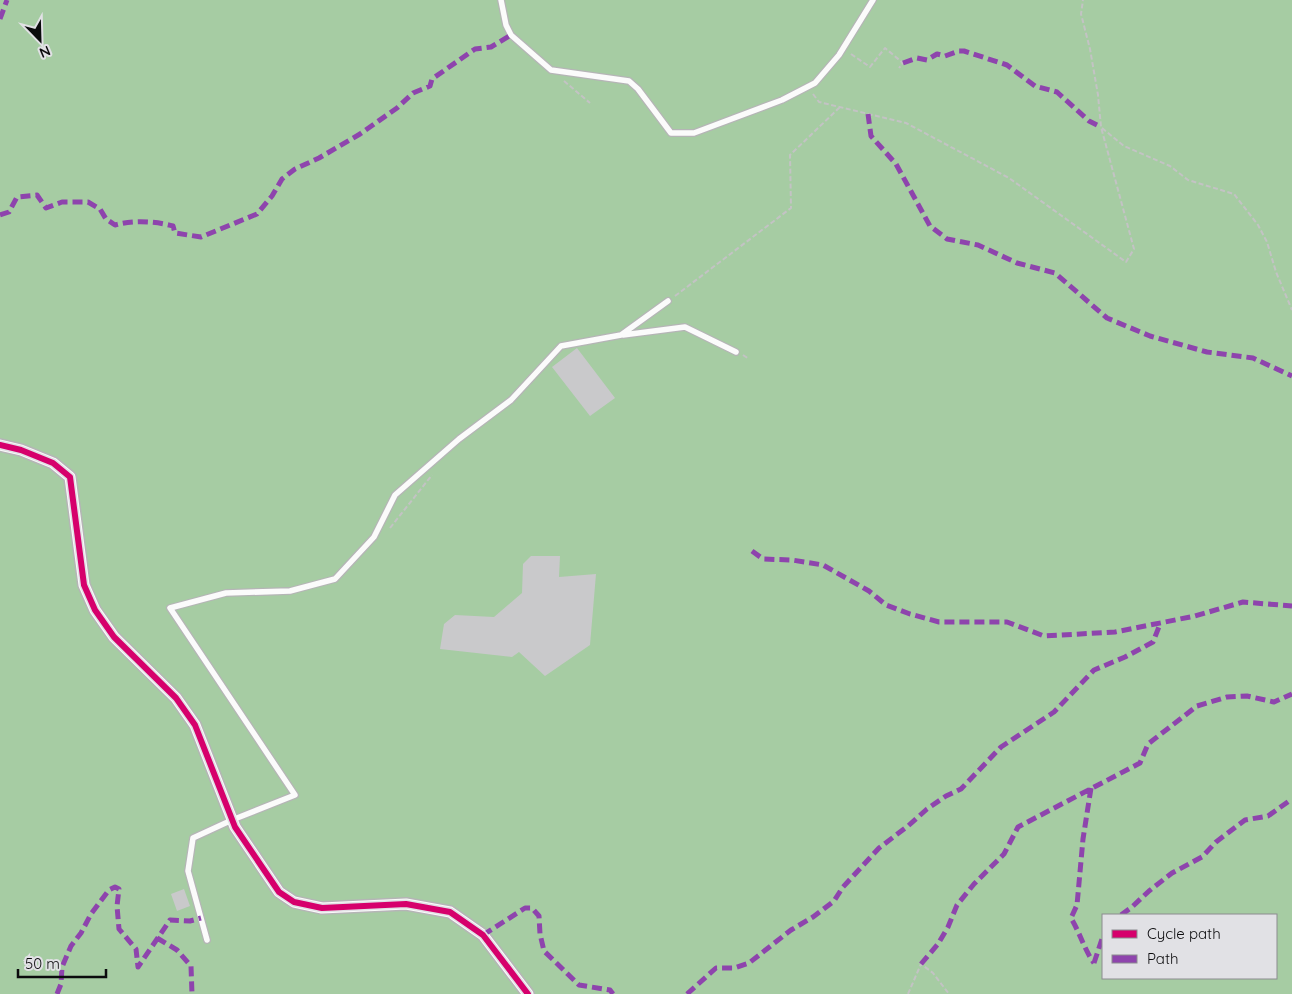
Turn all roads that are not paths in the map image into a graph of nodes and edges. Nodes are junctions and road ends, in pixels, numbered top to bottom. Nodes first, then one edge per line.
1 (501, 0) edge
2 (873, 0) edge
3 (668, 301) road end
4 (621, 335) junction
5 (736, 352) dead end
6 (0, 445) edge
7 (232, 820) junction
8 (207, 940) dead end
9 (528, 994) edge

1 - 2 lane
3 - 4 lane
4 - 5 lane
4 - 7 lane
6 - 7 street
7 - 8 lane
7 - 9 street

